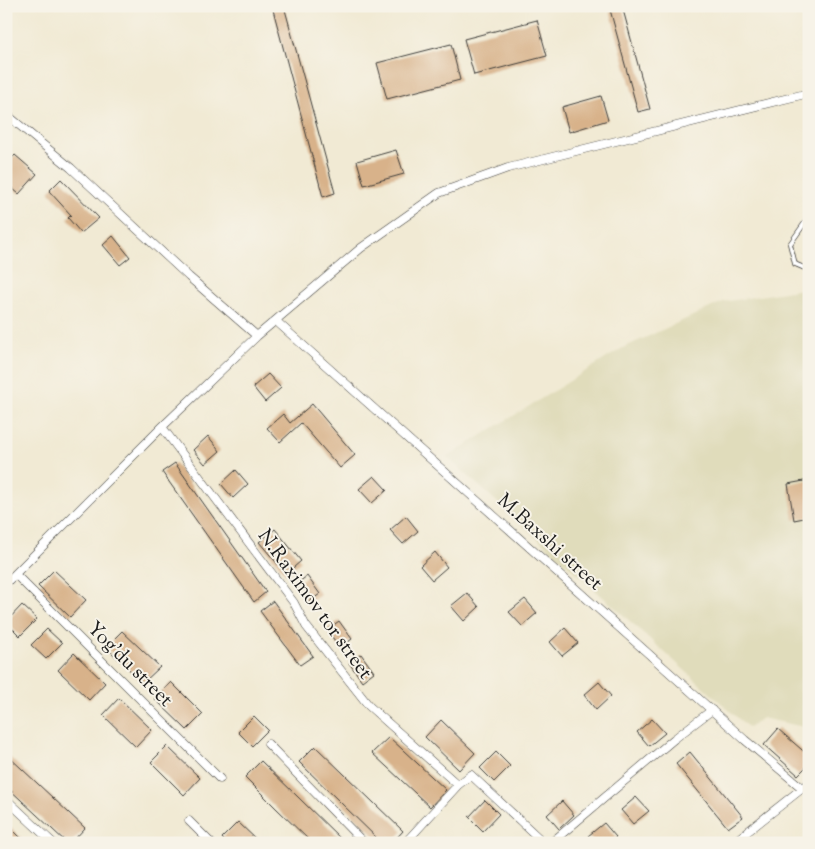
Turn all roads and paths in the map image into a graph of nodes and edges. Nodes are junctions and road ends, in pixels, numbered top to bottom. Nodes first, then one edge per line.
1 (809, 93) edge
2 (8, 118) edge
3 (809, 217) edge
4 (809, 270) edge
5 (276, 321) junction
6 (257, 336) junction
7 (162, 427) junction
8 (15, 574) junction
9 (6, 583) edge
10 (712, 710) junction
11 (268, 744) dead end
12 (220, 779) dead end
13 (458, 785) junction
14 (806, 786) edge
15 (6, 799) edge
16 (188, 821) dead end
17 (53, 843) edge
18 (212, 843) edge
19 (364, 843) edge
20 (405, 843) edge
21 (544, 843) edge
22 (551, 843) edge
23 (733, 843) edge

1 - 5 street
2 - 6 street
3 - 4 lane
5 - 6 street
5 - 10 street, M.Baxshi street
6 - 7 street
7 - 8 street
7 - 13 street, N.Raximov tor street
8 - 9 street
8 - 12 street, Yog'du street
10 - 14 street, M.Baxshi street
10 - 22 street
11 - 19 street
13 - 20 street
13 - 21 street
14 - 23 street
15 - 17 street
16 - 18 street

